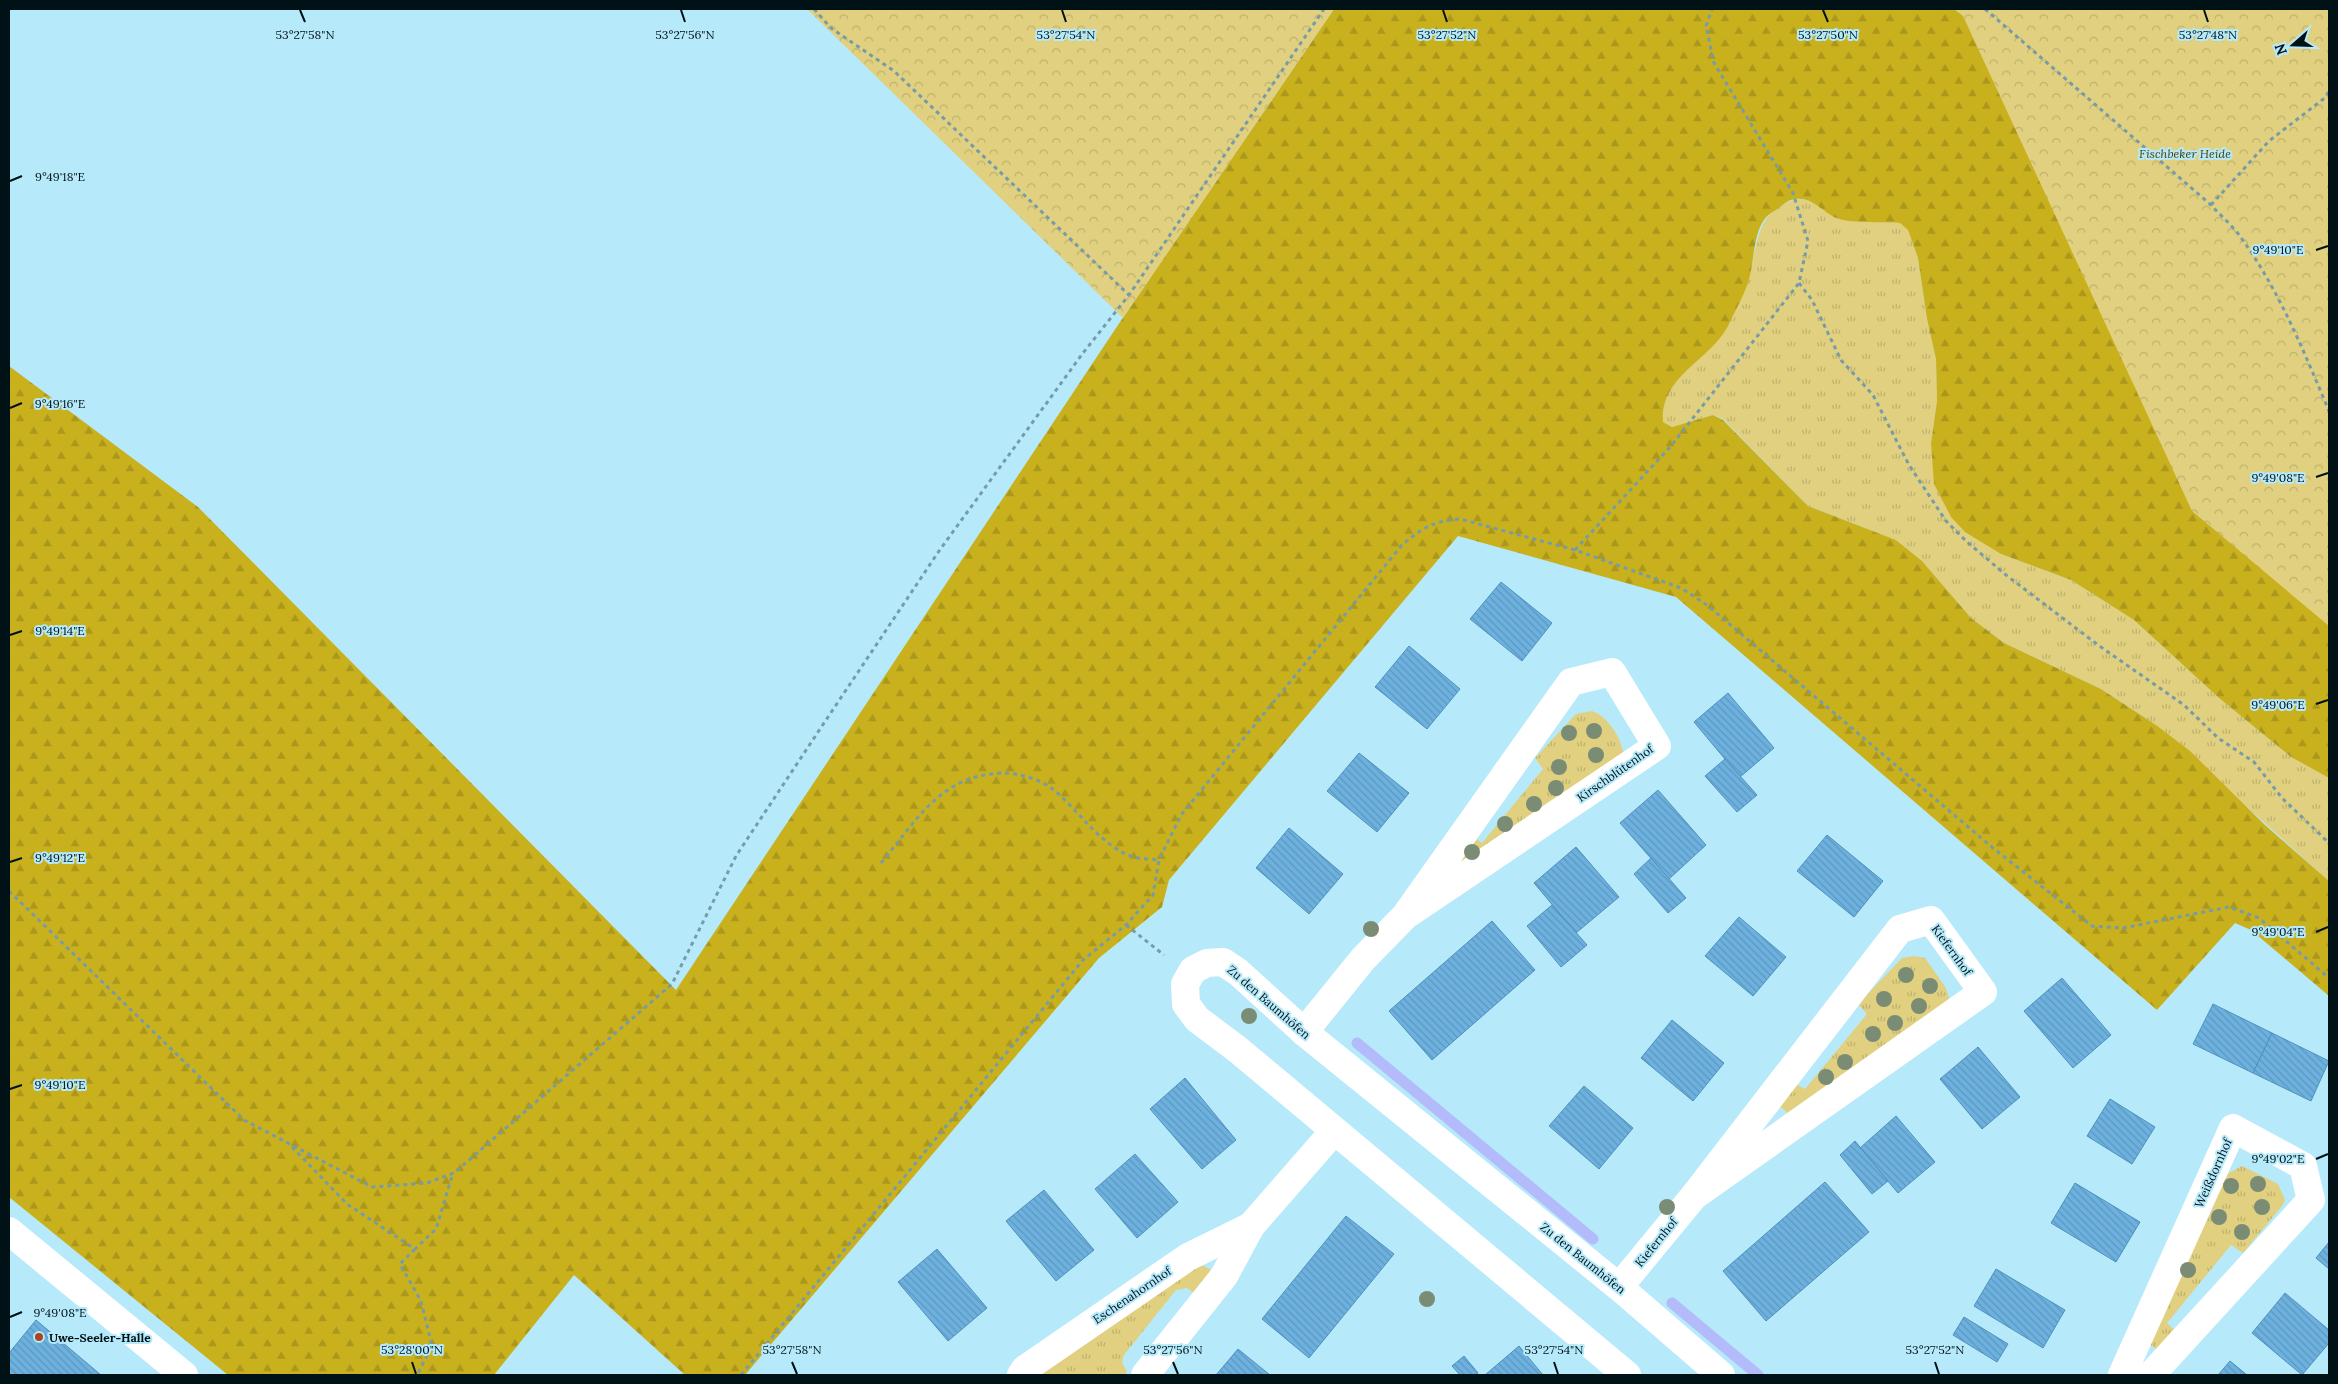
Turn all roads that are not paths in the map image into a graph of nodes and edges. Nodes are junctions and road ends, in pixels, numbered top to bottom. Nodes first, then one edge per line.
1 (1405, 916) junction
2 (1304, 1032) junction
3 (1334, 1131) junction
4 (1694, 1196) junction
5 (1251, 1226) junction
6 (9, 1231) edge
7 (1619, 1287) junction
8 (184, 1375) edge
9 (1021, 1375) edge
10 (1145, 1375) edge
11 (1627, 1375) edge
12 (1721, 1375) edge
13 (2122, 1375) edge
14 (2150, 1375) edge

1 - 1 street, Kirschblütenhof
1 - 2 street, Kirschblütenhof
2 - 3 street, Zu den Baumhöfen
2 - 7 street, Zu den Baumhöfen
3 - 5 street, Eschenahornhof
3 - 11 street
4 - 4 street, Kiefernhof
4 - 7 street, Kiefernhof
5 - 9 street, Eschenahornhof
5 - 10 street, Eschenahornhof
6 - 8 street
7 - 12 street, Zu den Baumhöfen
13 - 14 street, Weißdornhof

